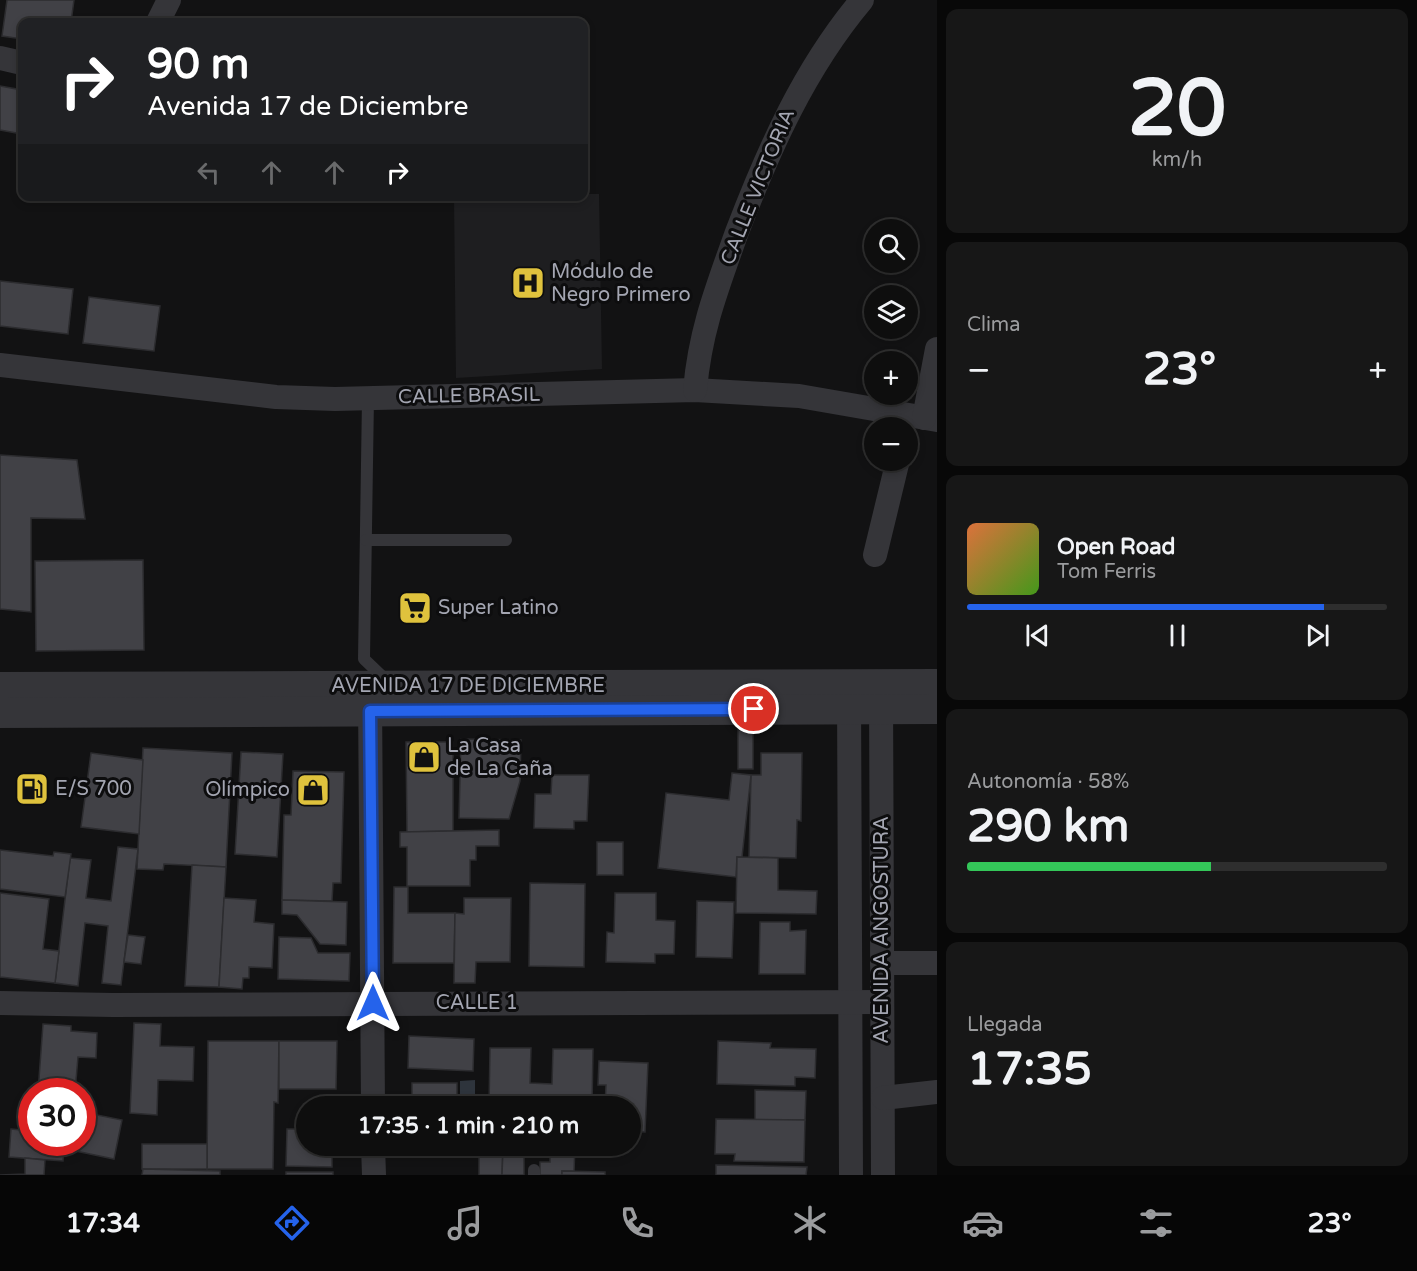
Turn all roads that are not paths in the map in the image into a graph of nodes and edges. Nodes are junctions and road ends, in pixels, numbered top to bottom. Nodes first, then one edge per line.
1 (170, 0) edge
2 (861, 0) edge
3 (160, 18) edge
4 (0, 58) edge
5 (18, 62) edge
6 (937, 349) edge
7 (0, 365) edge
8 (695, 390) junction
9 (368, 398) junction
10 (919, 420) edge
11 (895, 471) edge
12 (366, 540) junction
13 (506, 540) dead end
14 (875, 555) dead end
15 (937, 684) edge
16 (0, 687) edge
17 (378, 695) junction
18 (849, 697) junction
19 (881, 697) junction
20 (937, 708) edge
21 (0, 713) edge
22 (882, 963) junction
23 (937, 963) edge
24 (850, 1002) junction
25 (882, 1002) junction
26 (0, 1003) edge
27 (373, 1003) junction
28 (937, 1092) edge
29 (373, 1096) edge
30 (883, 1098) junction
31 (373, 1156) edge
32 (374, 1175) edge
33 (851, 1175) edge
34 (883, 1175) edge

1 - 3 street
2 - 8 street, CALLE VICTORIA
4 - 5 street
6 - 10 street
7 - 9 street, CALLE BRASIL
8 - 9 street, CALLE BRASIL
8 - 10 street, CALLE BRASIL
9 - 12 lane
11 - 14 street
12 - 13 lane
12 - 17 lane
15 - 19 street, AVENIDA 17 DE DICIEMBRE
16 - 17 street, AVENIDA 17 DE DICIEMBRE
17 - 18 street, AVENIDA 17 DE DICIEMBRE
17 - 21 street, AVENIDA 17 DE DICIEMBRE
17 - 27 street
18 - 19 street, AVENIDA 17 DE DICIEMBRE
18 - 24 street, AVENIDA ANGOSTURA
19 - 20 street, AVENIDA 17 DE DICIEMBRE
19 - 22 street, AVENIDA ANGOSTURA
22 - 23 street
22 - 25 street, AVENIDA ANGOSTURA
24 - 25 street, CALLE 1
24 - 27 street, CALLE 1
24 - 33 street, AVENIDA ANGOSTURA
25 - 30 street, AVENIDA ANGOSTURA
26 - 27 street, CALLE 1
27 - 29 street
28 - 30 street
30 - 34 street, AVENIDA ANGOSTURA
31 - 32 street

